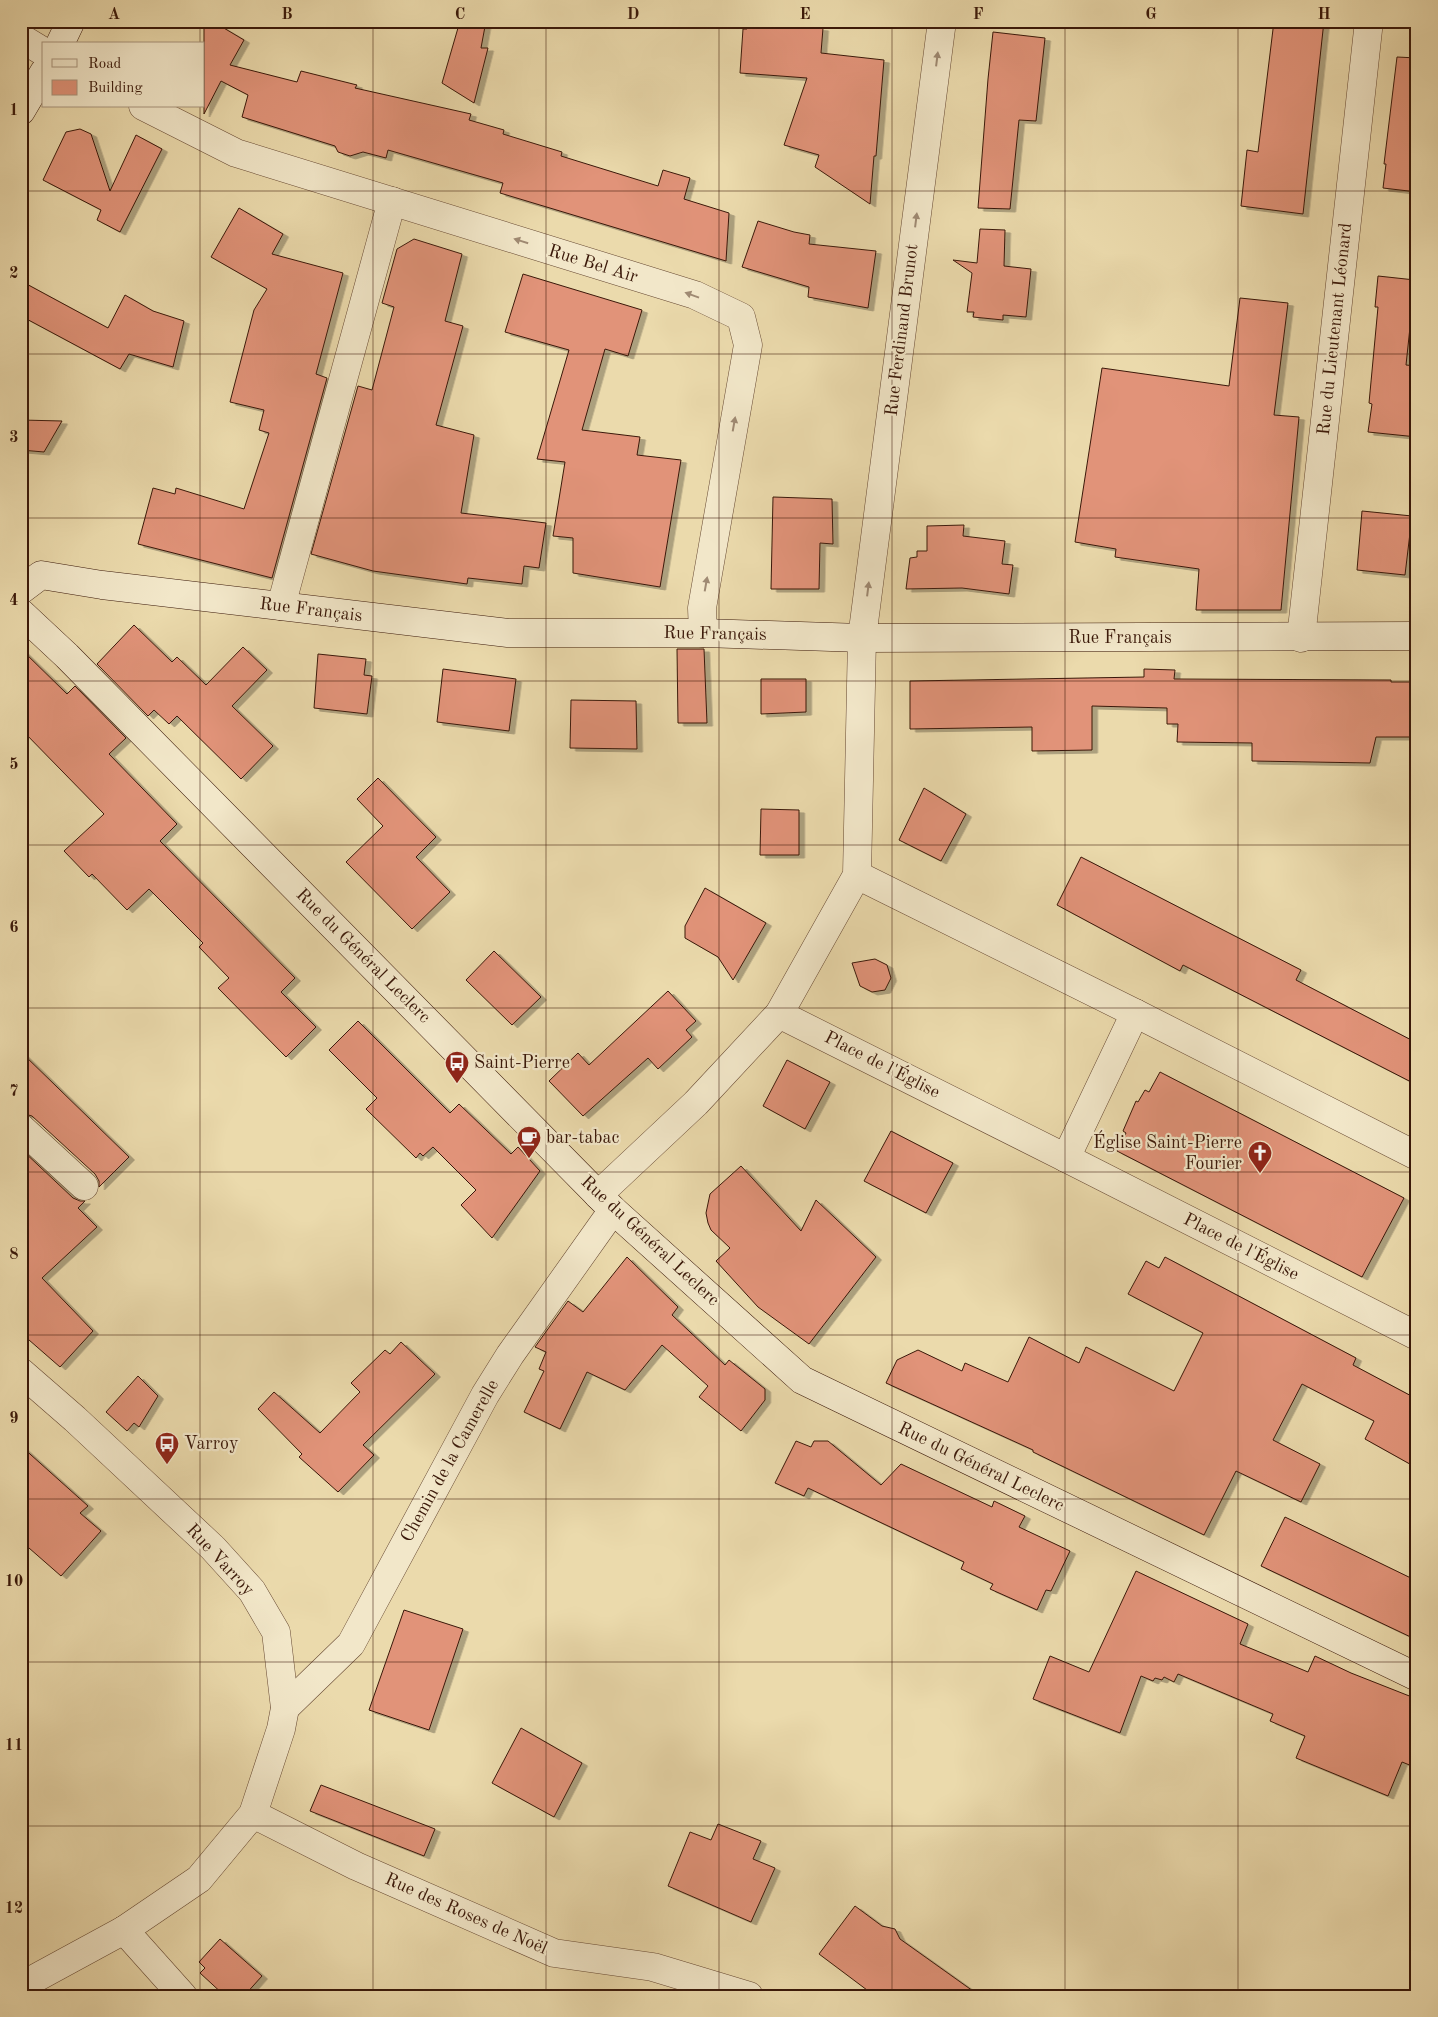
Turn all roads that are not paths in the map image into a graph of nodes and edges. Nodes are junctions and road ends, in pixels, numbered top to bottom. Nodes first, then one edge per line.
1 (71, 21) edge
2 (942, 21) edge
3 (1369, 21) edge
4 (21, 38) edge
5 (61, 42) edge
6 (42, 51) edge
7 (42, 75) edge
8 (147, 108) edge
9 (21, 111) edge
10 (392, 201) junction
11 (21, 590) edge
12 (281, 606) junction
13 (21, 613) edge
14 (703, 633) junction
15 (1417, 636) edge
16 (862, 638) junction
17 (1301, 638) junction
18 (857, 875) junction
19 (1135, 1013) junction
20 (779, 1014) junction
21 (21, 1128) edge
22 (1417, 1156) edge
23 (1066, 1158) junction
24 (84, 1186) dead end
25 (606, 1202) junction
26 (1417, 1336) edge
27 (21, 1372) edge
28 (1417, 1677) edge
29 (285, 1708) junction
30 (253, 1814) junction
31 (124, 1930) junction
32 (21, 1986) edge
33 (183, 1996) edge
34 (749, 1996) edge

1 - 5 street
16 -> 2 street, Rue Ferdinand Brunot
3 - 17 street, Rue du Lieutenant Léonard
4 - 6 street
7 - 9 street
8 - 10 street, Rue Bel Air
10 - 12 street
14 -> 10 street, Rue Bel Air
11 - 12 street, Rue Français
12 - 14 street, Rue Français
13 - 25 street, Rue du Général Leclerc
14 - 16 street, Rue Français
15 - 17 street, Rue Français
16 - 17 street, Rue Français
16 - 18 street
18 - 19 street
18 - 20 street
19 - 22 street
19 - 23 street
20 - 23 street, Place de l'Église
20 - 25 street
21 - 24 street
23 - 26 street, Place de l'Église
25 - 28 street, Rue du Général Leclerc
25 - 29 street, Chemin de la Camerelle
27 - 29 street, Rue Varroy
29 - 30 street, Rue Varroy
30 - 31 street, Rue Varroy
30 - 34 street, Rue des Roses de Noël
31 - 32 street, Rue Varroy
31 - 33 street

